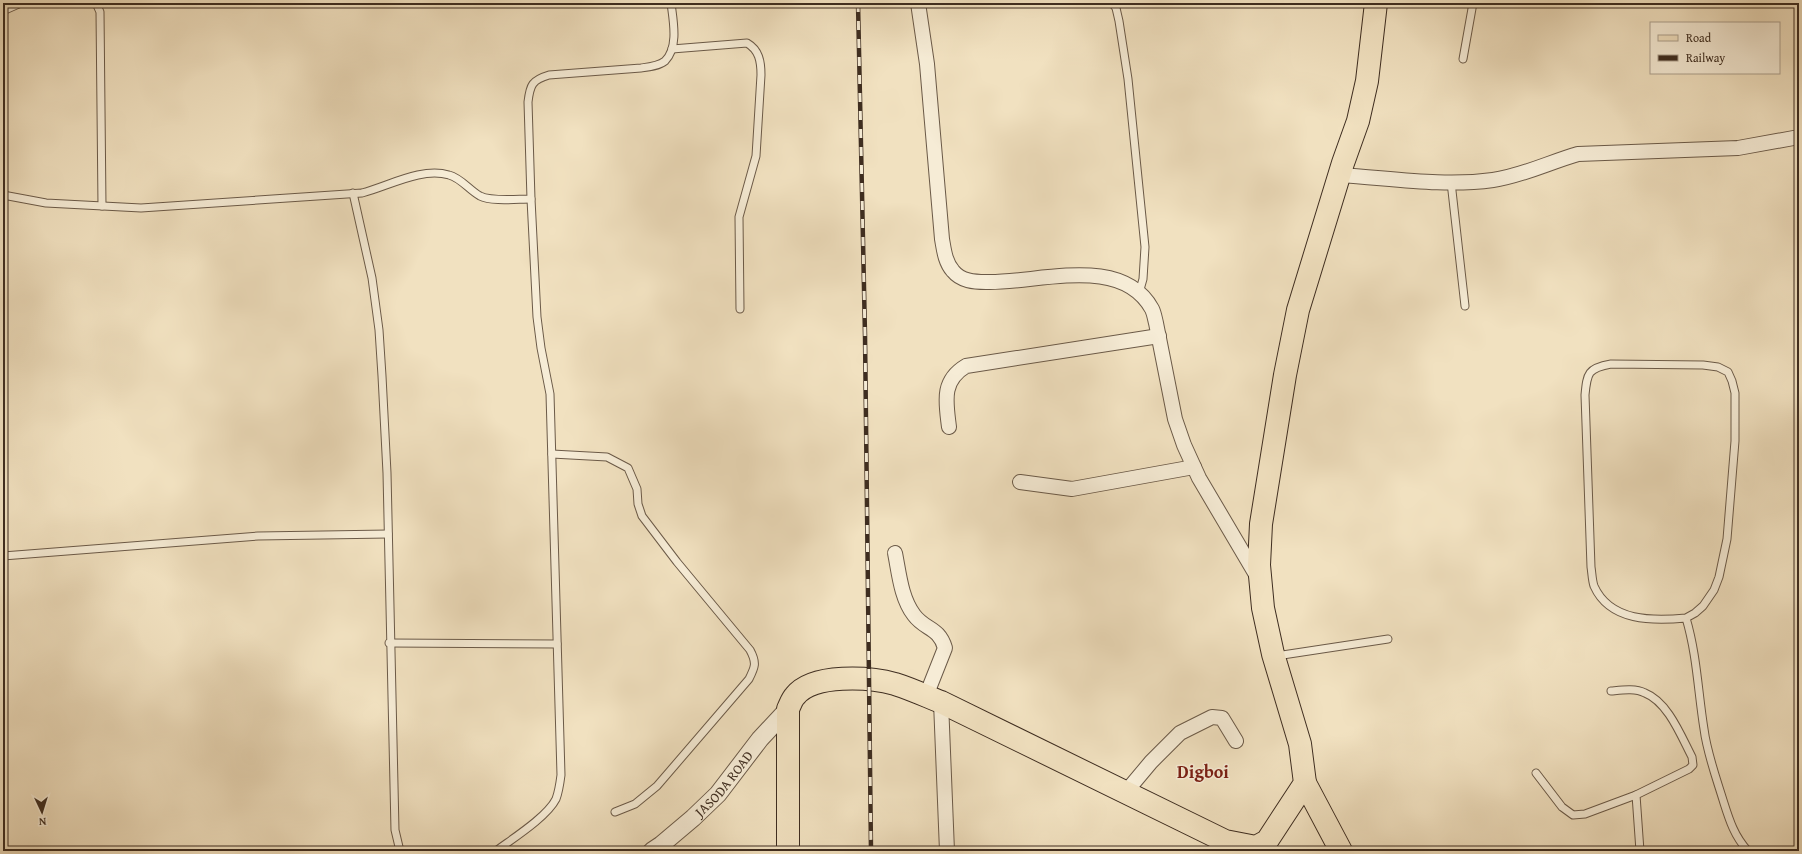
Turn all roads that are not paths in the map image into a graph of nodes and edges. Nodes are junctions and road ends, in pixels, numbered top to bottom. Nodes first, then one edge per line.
1 (21, 3) edge
2 (96, 3) edge
3 (671, 3) edge
4 (918, 3) edge
5 (1112, 3) edge
6 (1376, 3) edge
7 (1472, 3) edge
8 (3, 11) edge
9 (672, 49) junction
10 (1463, 59) dead end
11 (1799, 137) edge
12 (1340, 174) junction
13 (1451, 182) junction
14 (353, 193) junction
15 (3, 195) edge
16 (532, 199) junction
17 (102, 206) junction
18 (1139, 293) junction
19 (1465, 306) dead end
20 (740, 309) dead end
21 (1159, 336) junction
22 (949, 427) dead end
23 (552, 454) junction
24 (1194, 467) junction
25 (1020, 482) dead end
26 (388, 534) junction
27 (895, 553) dead end
28 (3, 556) edge
29 (1261, 584) junction
30 (1686, 618) junction
31 (1388, 639) dead end
32 (389, 643) junction
33 (557, 644) junction
34 (1274, 656) junction
35 (1611, 691) dead end
36 (933, 699) junction
37 (788, 709) junction
38 (1236, 742) dead end
39 (1536, 773) dead end
40 (1305, 783) junction
41 (1125, 793) junction
42 (1636, 795) junction
43 (615, 812) dead end
44 (1260, 849) edge
45 (400, 851) edge
46 (496, 851) edge
47 (652, 851) edge
48 (788, 851) edge
49 (946, 851) edge
50 (1340, 851) edge
51 (1640, 851) edge
52 (1748, 851) edge

1 - 8 lane
2 - 17 lane
3 - 9 lane
4 - 18 street
5 - 18 lane
6 - 12 main road
7 - 10 lane
9 - 16 lane
9 - 20 lane
11 - 13 street
12 - 13 street
12 - 29 main road
13 - 19 lane
14 - 16 lane
14 - 17 lane
14 - 26 lane
15 - 17 lane
16 - 23 lane
18 - 21 street
21 - 22 street
21 - 24 street
23 - 33 lane
23 - 43 lane
24 - 25 street
24 - 29 street
26 - 28 lane
26 - 32 lane
27 - 36 street
29 - 34 main road
30 - 30 lane
30 - 52 lane
31 - 34 lane
32 - 33 lane
32 - 45 lane
33 - 46 lane
34 - 40 main road
35 - 42 lane
36 - 37 main road
36 - 41 main road
36 - 49 street
37 - 47 street, JASODA ROAD
37 - 48 main road
38 - 41 street
39 - 42 lane
40 - 44 main road
40 - 50 main road
41 - 44 main road
42 - 51 lane

